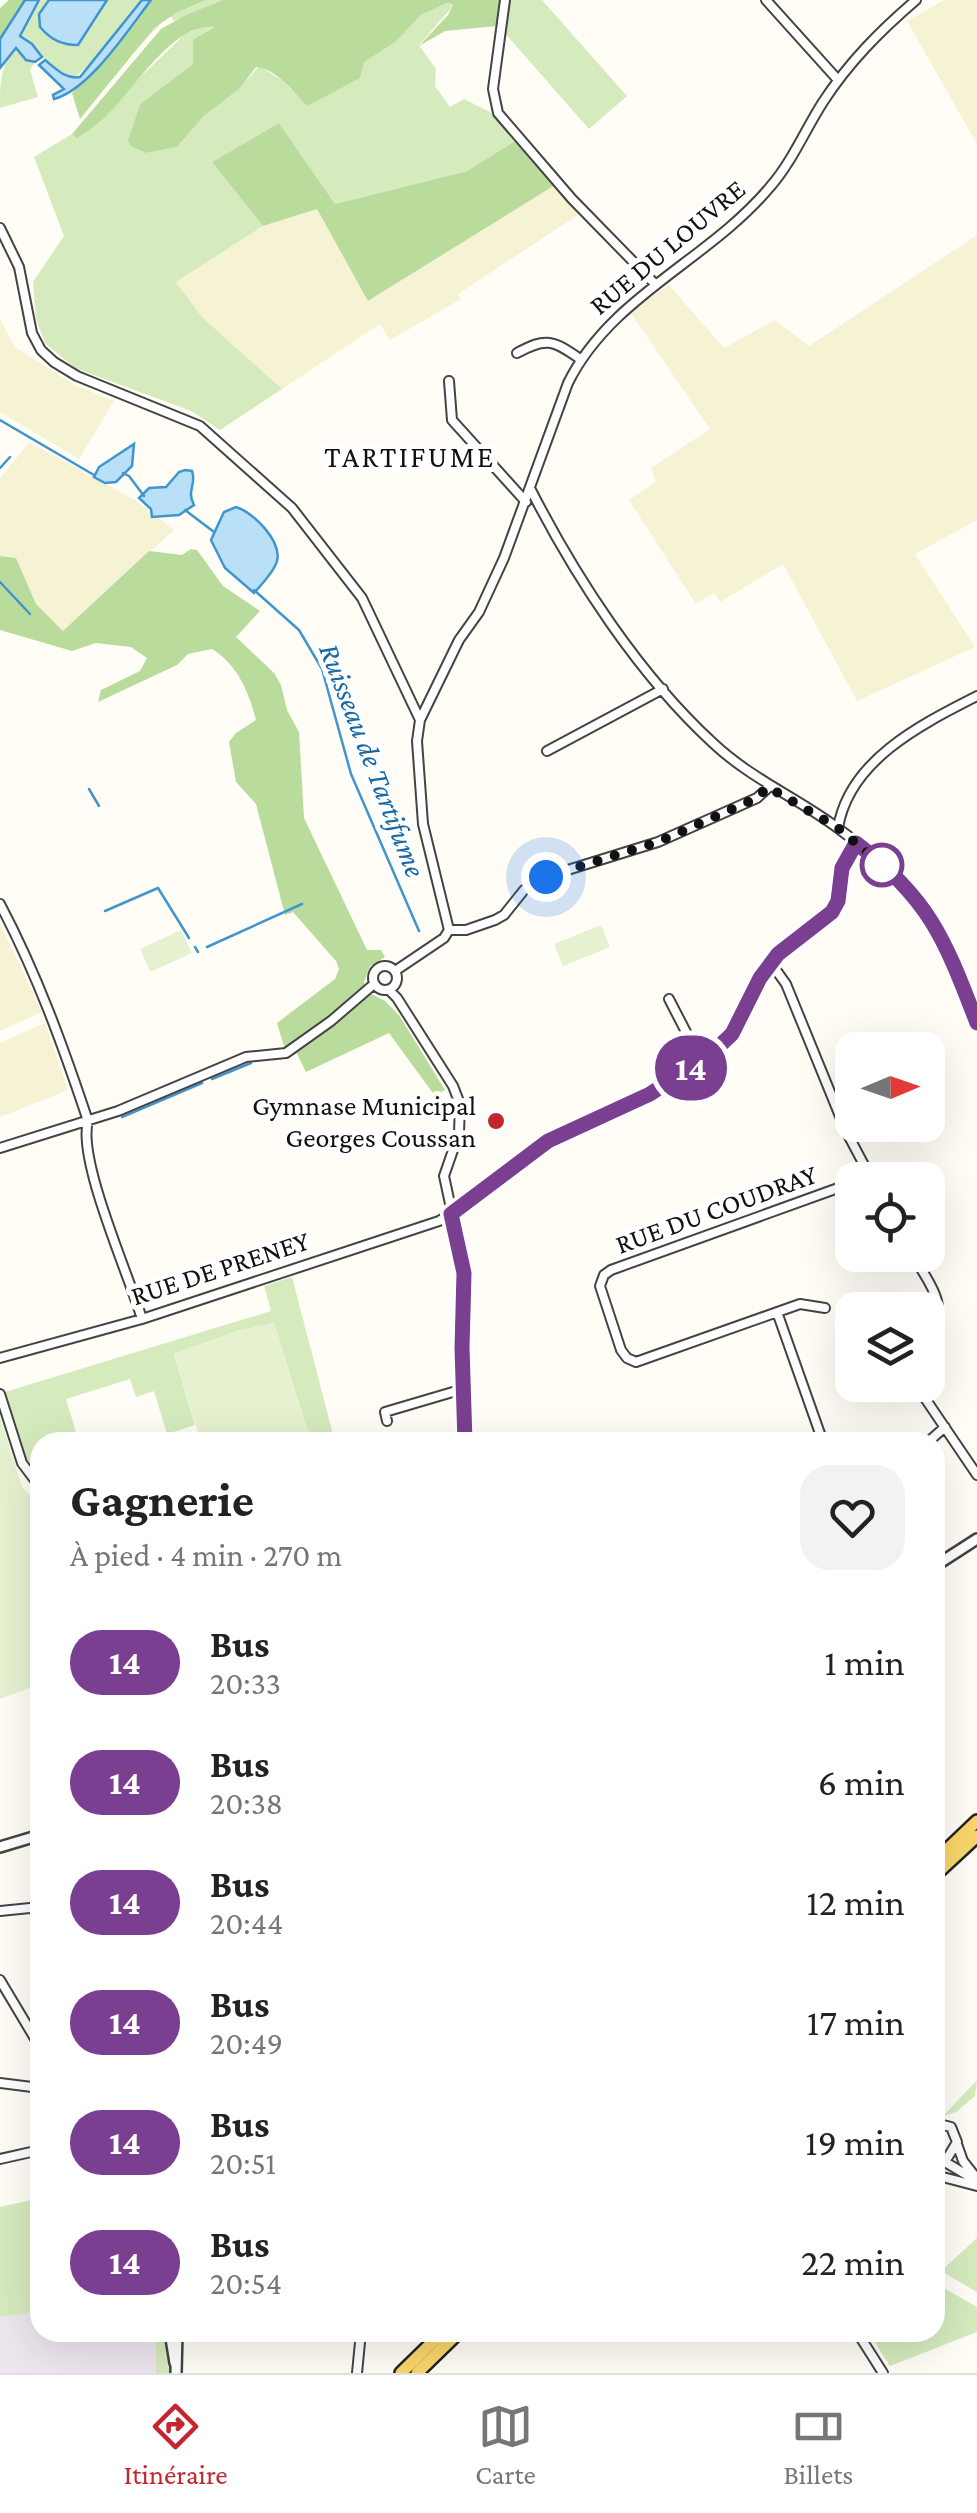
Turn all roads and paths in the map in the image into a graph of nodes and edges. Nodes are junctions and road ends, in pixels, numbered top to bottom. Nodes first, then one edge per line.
1 (505, 0) edge
2 (766, 0) edge
3 (916, 0) edge
4 (838, 80) junction
5 (0, 228) edge
6 (656, 285) junction
7 (517, 353) dead end
8 (580, 359) junction
9 (449, 381) dead end
10 (531, 490) junction
11 (526, 502) junction
12 (663, 690) junction
13 (977, 696) edge
14 (420, 720) junction
15 (547, 751) dead end
16 (768, 787) junction
17 (838, 828) junction
18 (856, 843) junction
19 (0, 904) edge
20 (449, 930) junction
21 (771, 962) junction
22 (395, 971) junction
23 (374, 984) junction
24 (389, 990) junction
25 (669, 999) dead end
26 (977, 1024) edge
27 (701, 1061) junction
28 (88, 1121) junction
29 (0, 1148) edge
30 (860, 1162) edge
31 (835, 1189) edge
32 (451, 1214) junction
33 (825, 1308) dead end
34 (777, 1312) junction
35 (142, 1318) junction
36 (0, 1358) edge
37 (462, 1389) junction
38 (0, 1394) edge
39 (927, 1402) edge
40 (387, 1421) dead end
41 (944, 1428) junction
42 (464, 1432) edge
43 (820, 1432) edge
44 (939, 1432) edge
45 (30, 1474) edge
46 (977, 1475) edge
47 (977, 1539) edge
48 (945, 1560) edge
49 (977, 1821) edge
50 (977, 1836) edge
51 (30, 1838) edge
52 (0, 1847) edge
53 (945, 1851) edge
54 (945, 1866) edge
55 (30, 1908) edge
56 (0, 1911) edge
57 (0, 1980) edge
58 (30, 2030) edge
59 (0, 2083) edge
60 (30, 2087) edge
61 (945, 2126) edge
62 (957, 2142) junction
63 (30, 2152) edge
64 (945, 2156) edge
65 (0, 2159) edge
66 (945, 2164) edge
67 (945, 2177) edge
68 (977, 2182) edge
69 (174, 2342) edge
70 (361, 2342) edge
71 (430, 2342) edge
72 (450, 2342) edge
73 (863, 2342) edge
74 (176, 2369) edge
75 (357, 2373) edge
76 (401, 2373) edge
77 (417, 2373) edge
78 (883, 2373) edge

1 - 6 street
2 - 4 street
3 - 4 street, RUE DU LOUVRE
4 - 6 street, RUE DU LOUVRE
5 - 14 street
6 - 8 street, RUE DU LOUVRE
7 - 8 street
8 - 10 street, RUE DU LOUVRE
9 - 11 street
10 - 11 street, RUE DU LOUVRE
10 - 12 street
11 - 14 street, RUE DU LOUVRE
12 - 15 street
12 - 16 street
13 - 17 street
14 - 20 street
16 - 17 street
16 - 20 street
17 - 18 street
18 - 21 street
18 - 26 street
19 - 28 street
20 - 22 street
21 - 27 street, RUE DE PRENEY
21 - 30 street
22 - 23 street
22 - 24 street
23 - 24 street
23 - 28 street
24 - 32 street
25 - 27 street
27 - 32 street, RUE DE PRENEY
28 - 29 street
28 - 35 street
31 - 34 street, RUE DU COUDRAY
32 - 35 street, RUE DE PRENEY
32 - 37 street
33 - 34 street, RUE DU COUDRAY
34 - 43 street
35 - 36 street, RUE DE PRENEY
37 - 40 street
37 - 42 street
38 - 45 street
39 - 41 street
41 - 44 street
41 - 46 street
47 - 48 street
49 - 53 main road
50 - 54 main road
51 - 52 street
55 - 56 street
57 - 58 street
59 - 60 street
61 - 62 street
62 - 64 street
62 - 68 street
63 - 65 street
66 - 68 street
67 - 68 street
69 - 74 street
70 - 75 street
71 - 76 main road
72 - 77 main road
73 - 78 street

